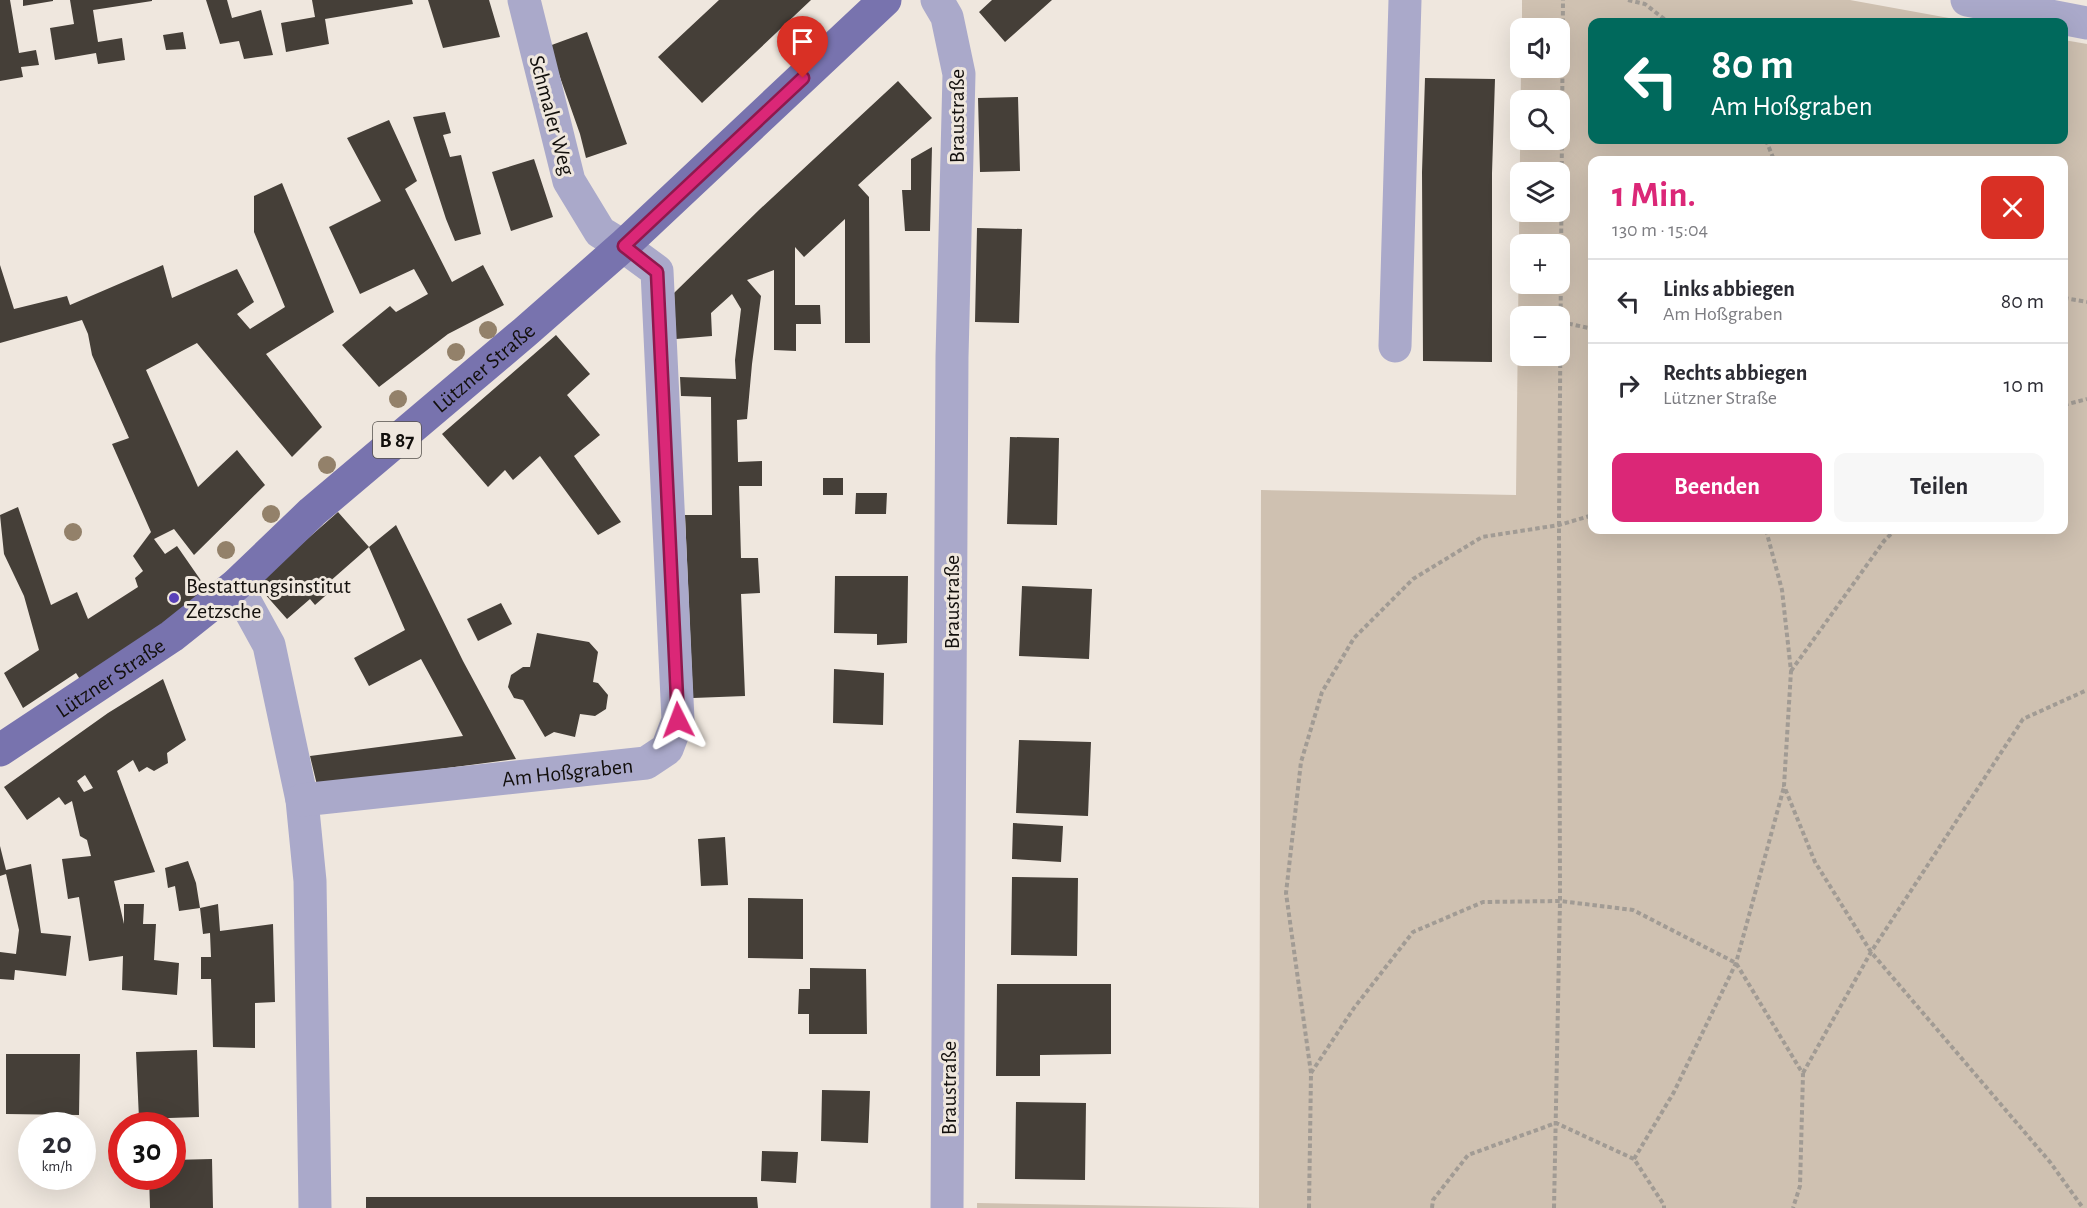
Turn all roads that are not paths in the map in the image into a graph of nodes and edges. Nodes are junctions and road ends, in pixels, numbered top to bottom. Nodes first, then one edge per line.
1 (524, 0) edge
2 (885, 0) edge
3 (937, 0) edge
4 (1405, 0) edge
5 (1966, 0) edge
6 (2071, 14) edge
7 (624, 246) junction
8 (1395, 346) dead end
9 (236, 585) junction
10 (0, 750) edge
11 (302, 800) junction
12 (315, 1208) edge
13 (947, 1208) edge

1 - 7 street, Schmaler Weg
2 - 7 main road, Lützner Straße / B 87
3 - 13 street, Braustraße
4 - 8 street
5 - 6 street
7 - 9 main road, Lützner Straße / B 87
7 - 11 street, Am Hoßgraben
9 - 10 main road, Lützner Straße / B 87
9 - 11 street
11 - 12 street

